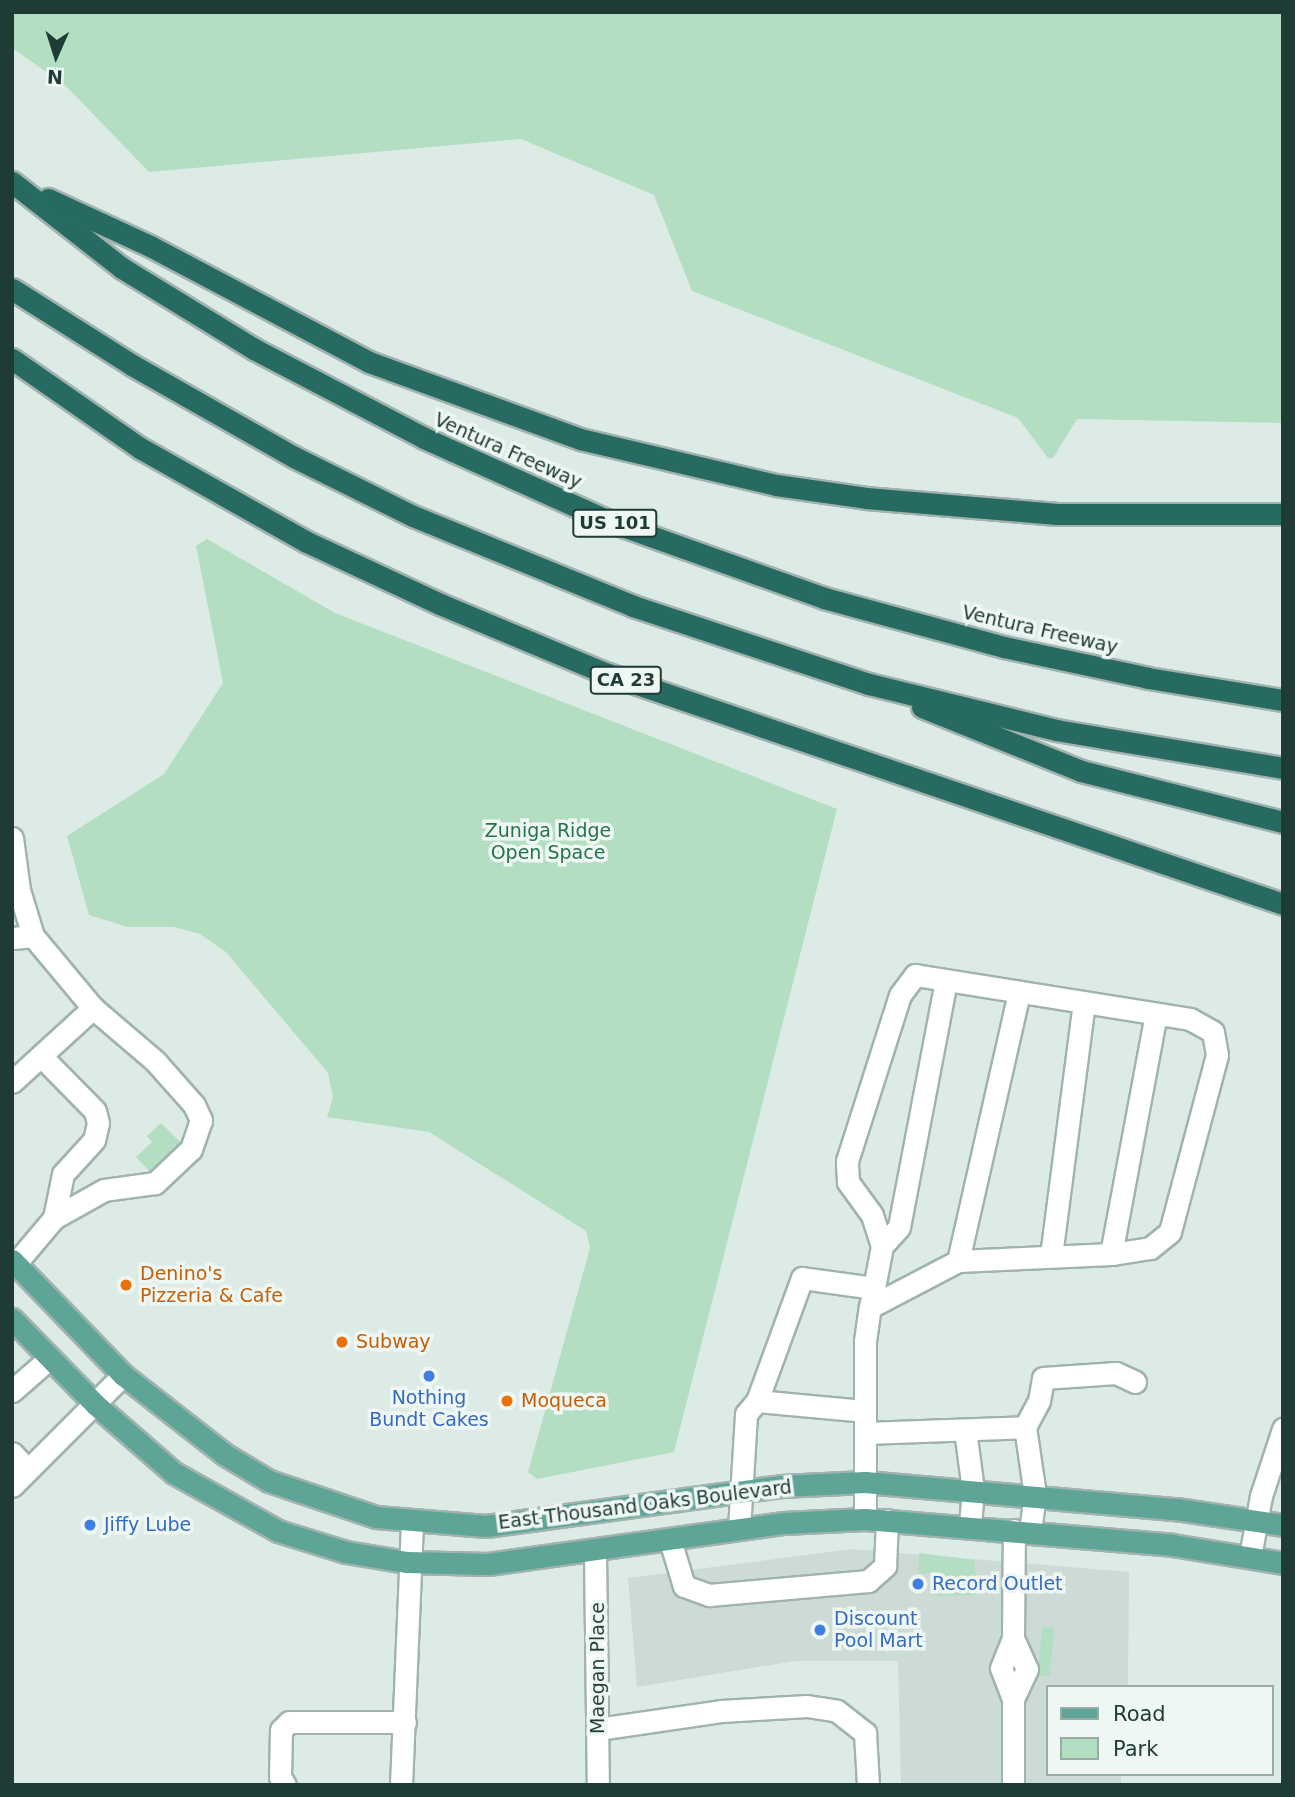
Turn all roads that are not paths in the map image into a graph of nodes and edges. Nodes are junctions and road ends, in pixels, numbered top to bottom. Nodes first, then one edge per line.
1 (13, 183) edge
2 (12, 289) edge
3 (12, 359) edge
4 (1283, 514) edge
5 (869, 684) junction
6 (1283, 700) edge
7 (1283, 768) edge
8 (1283, 822) edge
9 (12, 838) edge
10 (1283, 904) edge
11 (23, 937) edge
12 (946, 980) junction
13 (1019, 992) junction
14 (1084, 1002) junction
15 (93, 1009) junction
16 (1156, 1014) junction
17 (41, 1056) junction
18 (12, 1082) edge
19 (54, 1218) junction
20 (881, 1245) junction
21 (1111, 1254) junction
22 (1051, 1256) junction
23 (15, 1261) edge
24 (958, 1261) junction
25 (872, 1298) junction
26 (12, 1319) edge
27 (50, 1358) junction
28 (123, 1376) junction
29 (1135, 1382) dead end
30 (12, 1391) edge
31 (757, 1401) junction
32 (96, 1405) junction
33 (864, 1411) junction
34 (1025, 1427) junction
35 (1283, 1429) edge
36 (965, 1430) junction
37 (865, 1433) junction
38 (12, 1453) edge
39 (28, 1470) junction
40 (865, 1482) junction
41 (12, 1486) edge
42 (973, 1490) junction
43 (738, 1491) junction
44 (1035, 1495) junction
45 (865, 1519) junction
46 (887, 1520) junction
47 (412, 1521) junction
48 (1256, 1521) junction
49 (1283, 1525) edge
50 (970, 1527) junction
51 (739, 1529) junction
52 (1022, 1530) junction
53 (670, 1540) junction
54 (595, 1552) junction
55 (1250, 1557) junction
56 (407, 1562) junction
57 (1283, 1563) edge
58 (405, 1722) junction
59 (598, 1729) junction
60 (285, 1785) edge
61 (401, 1785) edge
62 (598, 1785) edge
63 (867, 1785) edge
64 (1013, 1785) edge

1 - 4 highway
1 - 6 highway, Ventura Freeway / US 101
2 - 5 highway
3 - 10 highway, CA 23
5 - 7 highway
5 - 8 highway
9 - 11 street
11 - 15 street
12 - 13 street
12 - 20 street
12 - 20 street
13 - 14 street
13 - 24 street
14 - 16 street
14 - 22 street
15 - 17 street
15 - 19 street
16 - 21 street
16 - 21 street
17 - 18 street
17 - 19 street
19 - 23 street
20 - 25 street
21 - 22 street
22 - 24 street
23 - 28 main road, East Thousand Oaks Boulevard
24 - 25 street
25 - 31 street
25 - 33 street
26 - 27 main road, East Thousand Oaks Boulevard
27 - 30 street
27 - 32 main road, East Thousand Oaks Boulevard
28 - 32 street
28 - 47 main road, East Thousand Oaks Boulevard
29 - 34 street
31 - 33 street
31 - 43 street
32 - 39 street
32 - 56 main road, East Thousand Oaks Boulevard
33 - 37 street
34 - 36 street
34 - 44 street
35 - 48 street
36 - 37 street
36 - 42 street
37 - 40 street
38 - 39 street
39 - 41 street
40 - 42 main road, East Thousand Oaks Boulevard
40 - 43 main road, East Thousand Oaks Boulevard
40 - 45 street
42 - 44 main road, East Thousand Oaks Boulevard
42 - 50 street
43 - 47 main road, East Thousand Oaks Boulevard
43 - 51 street
44 - 48 main road, East Thousand Oaks Boulevard
44 - 52 street
45 - 46 main road, East Thousand Oaks Boulevard
45 - 51 main road, East Thousand Oaks Boulevard
46 - 50 main road, East Thousand Oaks Boulevard
46 - 53 street
47 - 56 street
48 - 49 main road, East Thousand Oaks Boulevard
48 - 55 street
50 - 52 main road, East Thousand Oaks Boulevard
51 - 53 main road, East Thousand Oaks Boulevard
52 - 55 main road, East Thousand Oaks Boulevard
52 - 64 street
53 - 54 main road, East Thousand Oaks Boulevard
54 - 56 main road, East Thousand Oaks Boulevard
54 - 59 street, Maegan Place
55 - 57 main road, East Thousand Oaks Boulevard
56 - 58 street
58 - 60 street
58 - 61 street
59 - 62 street, Maegan Place
59 - 63 street

